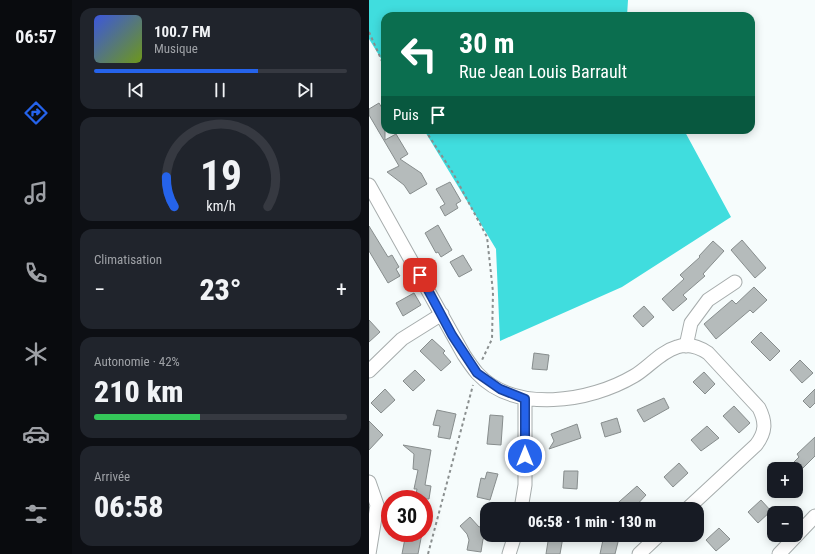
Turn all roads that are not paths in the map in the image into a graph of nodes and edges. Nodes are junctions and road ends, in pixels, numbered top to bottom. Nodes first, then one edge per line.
1 (369, 185) edge
2 (735, 282) dead end
3 (442, 314) junction
4 (686, 346) junction
5 (369, 371) edge
6 (525, 399) junction
7 (369, 482) edge
8 (522, 502) edge
9 (695, 502) edge
10 (815, 516) edge
11 (513, 542) edge
12 (652, 542) edge
13 (369, 554) edge
14 (509, 554) edge
15 (639, 554) edge
16 (779, 554) edge

1 - 3 street
2 - 4 street
3 - 5 street
3 - 6 street
4 - 6 street
4 - 9 street
6 - 8 street
7 - 13 street
10 - 16 street
11 - 14 street
12 - 15 street

